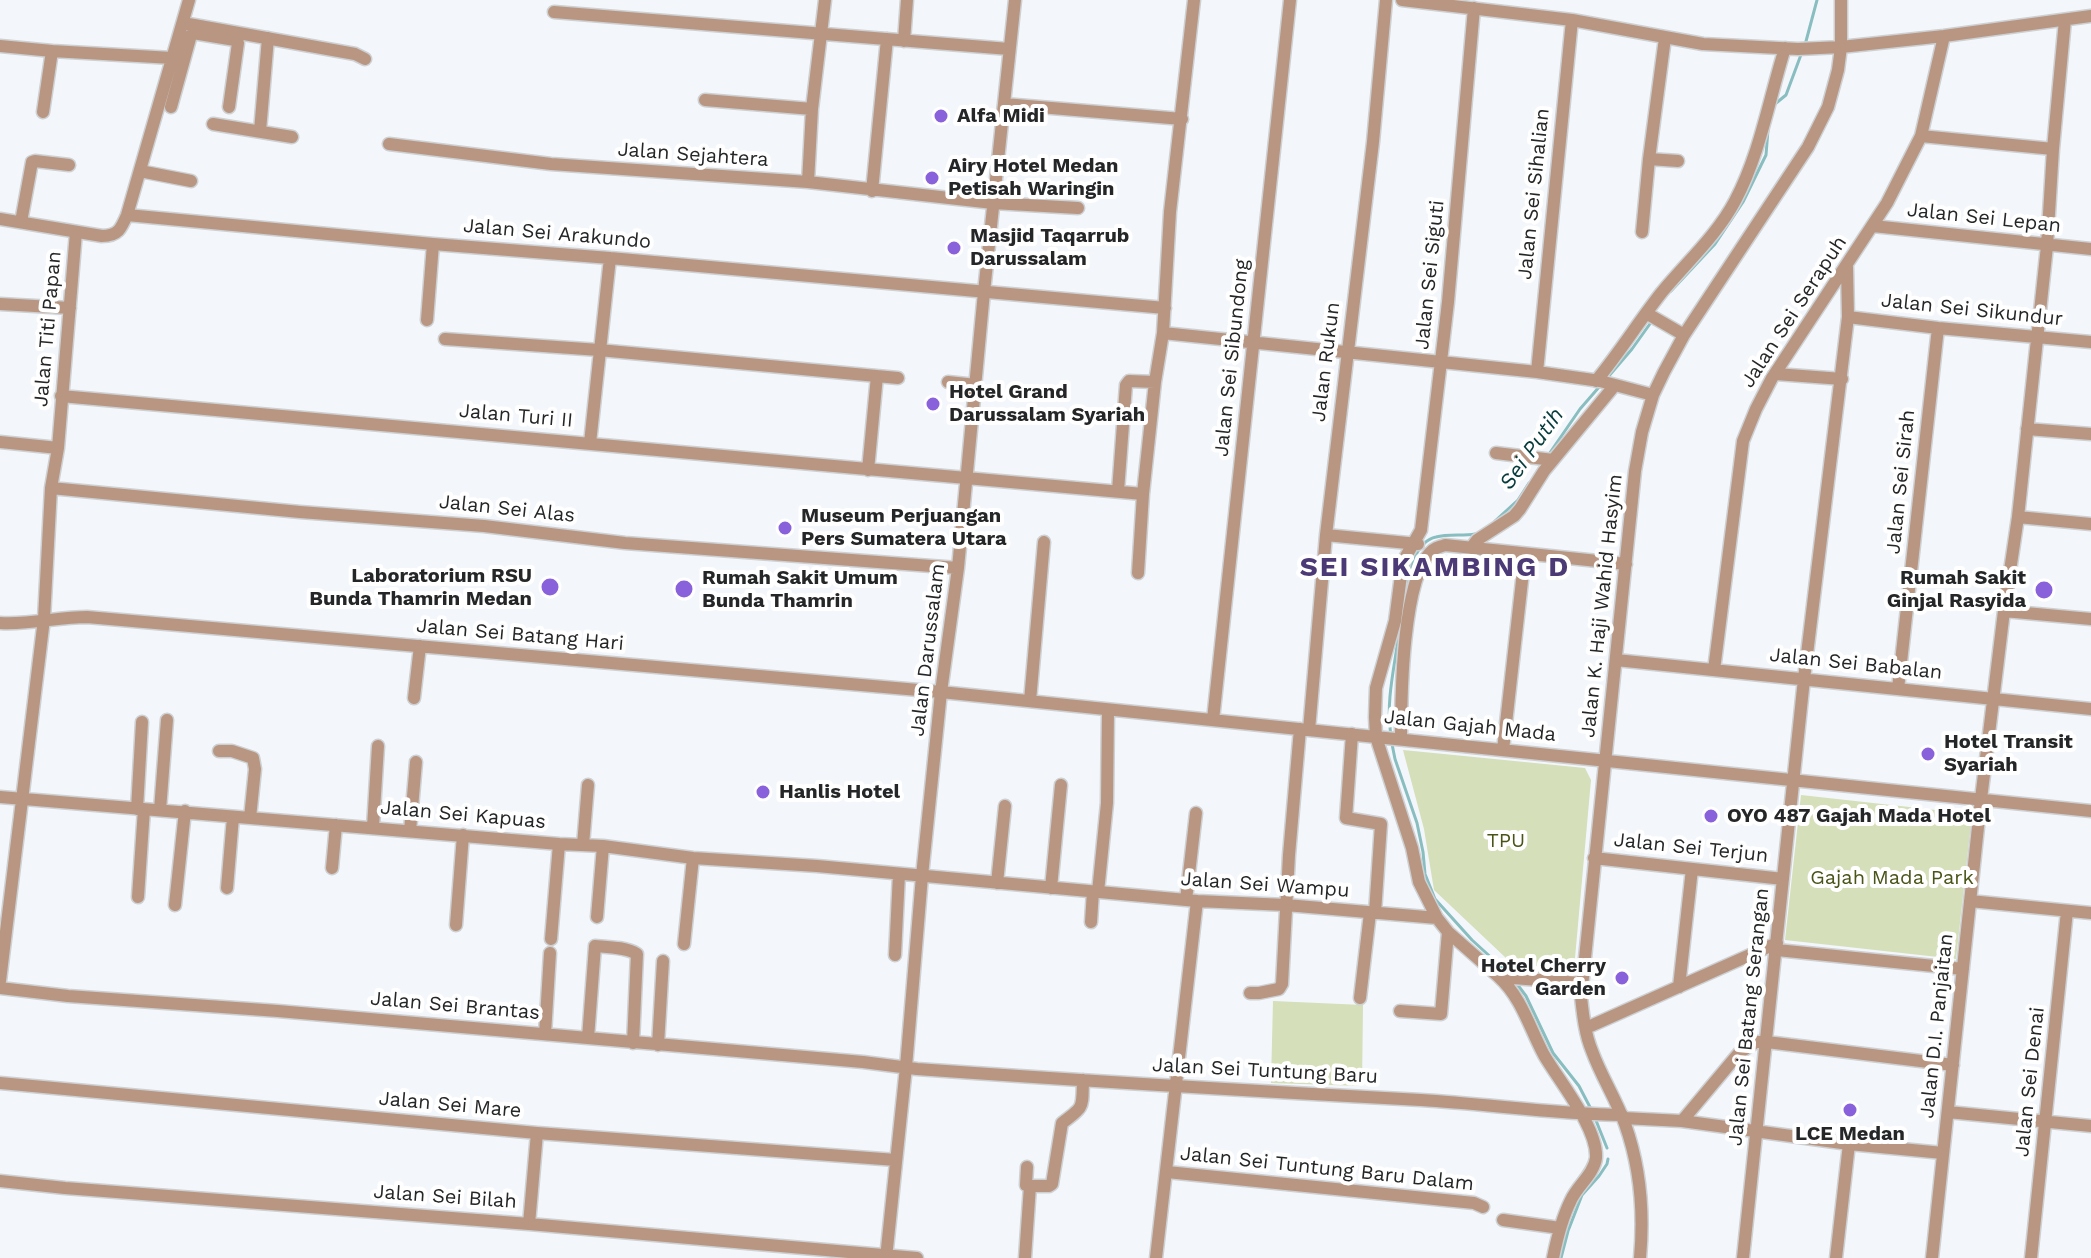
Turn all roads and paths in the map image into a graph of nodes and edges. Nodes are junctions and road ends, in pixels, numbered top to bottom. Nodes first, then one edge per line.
1 (189, 0) edge
2 (825, 0) edge
3 (907, 0) edge
4 (1015, 0) edge
5 (1194, 0) edge
6 (1290, 0) edge
7 (1386, 0) edge
8 (1402, 0) edge
9 (1841, 0) edge
10 (1474, 8) junction
11 (554, 12) dead end
12 (2091, 16) edge
13 (1572, 20) junction
14 (2065, 20) junction
15 (183, 23) junction
16 (821, 34) junction
17 (1944, 36) junction
18 (268, 38) junction
19 (1665, 38) junction
20 (887, 39) junction
21 (904, 41) junction
22 (0, 46) edge
23 (1841, 47) junction
24 (1009, 49) junction
25 (1791, 49) junction
26 (52, 51) junction
27 (365, 59) dead end
28 (175, 62) junction
29 (705, 100) dead end
30 (1004, 104) junction
31 (171, 107) dead end
32 (229, 107) dead end
33 (812, 109) junction
34 (43, 112) dead end
35 (1182, 119) junction
36 (213, 124) dead end
37 (260, 131) junction
38 (1921, 136) junction
39 (292, 137) dead end
40 (389, 144) dead end
41 (2053, 149) junction
42 (1649, 159) junction
43 (1678, 161) dead end
44 (69, 165) dead end
45 (140, 171) junction
46 (191, 181) dead end
47 (808, 182) junction
48 (872, 191) junction
49 (993, 203) junction
50 (1078, 208) dead end
51 (127, 215) junction
52 (0, 219) edge
53 (21, 222) junction
54 (1873, 226) junction
55 (76, 232) junction
56 (1642, 232) dead end
57 (433, 244) junction
58 (2047, 246) junction
59 (2091, 249) edge
60 (610, 258) junction
61 (1847, 267) junction
62 (984, 292) junction
63 (0, 304) edge
64 (70, 308) junction
65 (1165, 308) junction
66 (1651, 316) junction
67 (1848, 317) junction
68 (427, 320) dead end
69 (1938, 328) junction
70 (1163, 333) junction
71 (1684, 335) junction
72 (2037, 337) junction
73 (445, 339) dead end
74 (2091, 342) edge
75 (1254, 343) junction
76 (599, 350) junction
77 (1347, 353) junction
78 (1441, 364) junction
79 (1537, 372) junction
80 (1776, 374) junction
81 (877, 376) junction
82 (898, 378) dead end
83 (1842, 379) junction
84 (948, 382) dead end
85 (1155, 382) junction
86 (1605, 383) junction
87 (976, 385) junction
88 (1653, 395) junction
89 (61, 396) junction
90 (2027, 429) junction
91 (2091, 434) edge
92 (0, 442) edge
93 (590, 443) junction
94 (58, 448) junction
95 (1496, 453) dead end
96 (1548, 459) junction
97 (868, 470) junction
98 (967, 479) junction
99 (51, 488) junction
100 (1118, 491) junction
101 (1143, 494) junction
102 (2018, 517) junction
103 (2091, 524) edge
104 (1326, 535) junction
105 (1044, 542) dead end
106 (1422, 546) junction
107 (1471, 548) junction
108 (1525, 554) junction
109 (1626, 564) junction
110 (958, 568) junction
111 (1138, 573) dead end
112 (2004, 611) junction
113 (44, 619) junction
114 (2091, 619) edge
115 (0, 623) edge
116 (420, 646) junction
117 (1616, 660) junction
118 (1714, 670) junction
119 (1804, 679) junction
120 (1898, 689) junction
121 (941, 692) junction
122 (414, 698) dead end
123 (1993, 699) junction
124 (1030, 701) junction
125 (2091, 709) edge
126 (1108, 710) junction
127 (167, 720) dead end
128 (1213, 720) junction
129 (142, 722) dead end
130 (1305, 729) junction
131 (1352, 734) junction
132 (1378, 737) junction
133 (1399, 739) junction
134 (378, 746) dead end
135 (1503, 750) junction
136 (219, 751) dead end
137 (1606, 760) junction
138 (416, 762) dead end
139 (1794, 780) junction
140 (588, 785) dead end
141 (1061, 785) dead end
142 (0, 797) edge
143 (22, 799) junction
144 (1981, 799) junction
145 (1005, 806) dead end
146 (140, 809) junction
147 (160, 810) junction
148 (185, 811) junction
149 (2091, 811) edge
150 (1196, 813) dead end
151 (233, 817) junction
152 (250, 818) junction
153 (336, 825) junction
154 (373, 827) junction
155 (410, 831) junction
156 (463, 835) junction
157 (559, 844) junction
158 (583, 845) junction
159 (603, 846) junction
160 (693, 858) junction
161 (1594, 858) junction
162 (332, 868) dead end
163 (1692, 869) junction
164 (899, 874) junction
165 (922, 876) junction
166 (1783, 879) junction
167 (997, 883) junction
168 (227, 888) dead end
169 (1051, 888) junction
170 (1096, 892) junction
171 (5, 893) edge
172 (138, 897) dead end
173 (1191, 900) junction
174 (1970, 901) junction
175 (175, 905) dead end
176 (1286, 905) junction
177 (2067, 911) junction
178 (1373, 913) junction
179 (2091, 913) edge
180 (597, 917) dead end
181 (1437, 918) junction
182 (1091, 922) dead end
183 (456, 925) dead end
184 (1448, 932) junction
185 (684, 944) dead end
186 (1777, 947) junction
187 (895, 955) dead end
188 (663, 961) dead end
189 (1963, 969) junction
190 (1502, 977) junction
191 (0, 981) edge
192 (1581, 983) junction
193 (1679, 987) junction
194 (0, 988) edge
195 (1250, 993) dead end
196 (1360, 998) dead end
197 (1400, 1011) dead end
198 (1586, 1028) junction
199 (545, 1034) junction
200 (588, 1038) junction
201 (1767, 1042) junction
202 (633, 1043) junction
203 (658, 1045) junction
204 (1953, 1065) junction
205 (906, 1067) junction
206 (1083, 1080) junction
207 (0, 1083) edge
208 (1177, 1086) junction
209 (1948, 1112) junction
210 (1589, 1114) junction
211 (1622, 1116) junction
212 (1682, 1121) junction
213 (2046, 1122) junction
214 (2091, 1126) edge
215 (1758, 1132) junction
216 (537, 1133) junction
217 (1849, 1144) junction
218 (1943, 1153) junction
219 (896, 1160) junction
220 (1027, 1167) dead end
221 (1167, 1172) junction
222 (0, 1181) edge
223 (1030, 1186) junction
224 (1483, 1207) dead end
225 (1503, 1220) dead end
226 (529, 1224) junction
227 (1560, 1228) junction
228 (886, 1257) edge
229 (917, 1258) edge
230 (1025, 1258) edge
231 (1156, 1258) edge
232 (1553, 1258) edge
233 (1640, 1258) edge
234 (1743, 1258) edge
235 (1836, 1258) edge
236 (1932, 1258) edge
237 (2031, 1258) edge

1 - 15 street
2 - 16 street
3 - 21 street
4 - 24 street, Jalan Darussalam
5 - 35 street
6 - 75 street, Jalan Sei Sibundong
7 - 77 street, Jalan Rukun
8 - 10 street
9 - 23 street, Jalan K. Haji Wahid Hasyim
10 - 13 street
10 - 78 street, Jalan Sei Siguti
11 - 16 street
12 - 14 street
13 - 19 street
13 - 79 street, Jalan Sei Sihalian
14 - 17 street
14 - 41 street, Jalan D.I. Panjaitan
15 - 18 street
15 - 28 street
16 - 20 street
16 - 33 street
17 - 23 street
17 - 38 street, Jalan Sei Serapuh
18 - 27 street
18 - 37 street
19 - 25 street
19 - 42 street
20 - 21 street
20 - 48 street
21 - 24 street
22 - 26 street
23 - 25 street
23 - 71 street, Jalan K. Haji Wahid Hasyim
24 - 30 street, Jalan Darussalam
25 - 66 street
26 - 28 street
26 - 34 street
28 - 31 street
28 - 32 street
28 - 45 street
29 - 33 street
30 - 35 street
30 - 49 street, Jalan Darussalam
33 - 47 street
35 - 65 street
36 - 37 street
37 - 39 street
38 - 41 street
38 - 54 street, Jalan Sei Serapuh
40 - 47 street, Jalan Sejahtera
41 - 58 street, Jalan D.I. Panjaitan
42 - 43 street
42 - 56 street
44 - 53 street
45 - 46 street
45 - 51 street
47 - 48 street, Jalan Sejahtera
48 - 49 street, Jalan Sejahtera
49 - 50 street, Jalan Sejahtera
49 - 62 street, Jalan Darussalam
51 - 55 street, Jalan Titi Papan
51 - 57 street, Jalan Sei Arakundo
52 - 53 street
53 - 55 street
54 - 58 street, Jalan Sei Lepan
54 - 61 street, Jalan Sei Serapuh
55 - 64 street, Jalan Titi Papan
57 - 60 street, Jalan Sei Arakundo
57 - 68 street
58 - 59 street, Jalan Sei Lepan
58 - 72 street, Jalan D.I. Panjaitan
60 - 62 street, Jalan Sei Arakundo
60 - 76 street
61 - 67 street, Jalan Sei Batang Serangan
61 - 80 street, Jalan Sei Serapuh
62 - 65 street, Jalan Sei Arakundo
62 - 87 street, Jalan Darussalam
63 - 64 street
64 - 89 street, Jalan Titi Papan
65 - 70 street
66 - 71 street
66 - 86 street
67 - 69 street, Jalan Sei Sikundur
67 - 83 street, Jalan Sei Batang Serangan
69 - 72 street, Jalan Sei Sikundur
69 - 120 street, Jalan Sei Sirah
70 - 75 street
70 - 85 street
71 - 88 street, Jalan K. Haji Wahid Hasyim
72 - 74 street, Jalan Sei Sikundur
72 - 90 street, Jalan D.I. Panjaitan
73 - 76 street
75 - 77 street
75 - 128 street, Jalan Sei Sibundong
76 - 81 street
76 - 93 street
77 - 78 street
77 - 104 street, Jalan Rukun
78 - 79 street
78 - 106 street, Jalan Sei Siguti
79 - 86 street
80 - 83 street
80 - 118 street, Jalan Sei Serapuh
81 - 82 street
81 - 97 street
83 - 119 street, Jalan Sei Batang Serangan
84 - 87 street
85 - 100 street
85 - 101 street
86 - 88 street
86 - 96 street
87 - 98 street, Jalan Darussalam
88 - 109 street, Jalan K. Haji Wahid Hasyim
89 - 93 street, Jalan Turi II
89 - 94 street, Jalan Titi Papan
90 - 91 street
90 - 102 street, Jalan D.I. Panjaitan
92 - 94 street
93 - 97 street, Jalan Turi II
94 - 99 street, Jalan Titi Papan
95 - 96 street
96 - 107 street
97 - 98 street, Jalan Turi II
98 - 100 street, Jalan Turi II
98 - 110 street, Jalan Darussalam
99 - 110 street, Jalan Sei Alas
99 - 113 street, Jalan Titi Papan
100 - 101 street, Jalan Turi II
101 - 111 street
102 - 103 street
102 - 112 street, Jalan D.I. Panjaitan
104 - 106 street
104 - 130 street, Jalan Rukun
105 - 124 street
106 - 107 street
106 - 132 street
106 - 133 street
107 - 108 street
108 - 109 street
108 - 135 street
109 - 117 street, Jalan K. Haji Wahid Hasyim
110 - 121 street, Jalan Darussalam
112 - 114 street
112 - 123 street, Jalan D.I. Panjaitan
113 - 115 street, Jalan Sei Batang Hari
113 - 116 street, Jalan Sei Batang Hari
113 - 143 street, Jalan Titi Papan
116 - 121 street, Jalan Sei Batang Hari
116 - 122 street
117 - 118 street, Jalan Sei Babalan
117 - 137 street, Jalan K. Haji Wahid Hasyim
118 - 119 street, Jalan Sei Babalan
119 - 120 street, Jalan Sei Babalan
119 - 139 street, Jalan Sei Batang Serangan
120 - 123 street, Jalan Sei Babalan
121 - 124 street, Jalan Gajah Mada
121 - 165 street, Jalan Darussalam
123 - 125 street, Jalan Sei Babalan
123 - 144 street, Jalan D.I. Panjaitan
124 - 126 street, Jalan Gajah Mada
126 - 128 street, Jalan Gajah Mada
126 - 170 street
127 - 147 street
128 - 130 street, Jalan Gajah Mada
129 - 146 street
130 - 131 street, Jalan Gajah Mada
130 - 176 street, Jalan Rukun
131 - 132 street, Jalan Gajah Mada
131 - 178 street
132 - 133 street, Jalan Gajah Mada
132 - 181 street
133 - 135 street, Jalan Gajah Mada
134 - 154 street
135 - 137 street, Jalan Gajah Mada
136 - 152 street
137 - 139 street, Jalan Gajah Mada
137 - 161 street, Jalan K. Haji Wahid Hasyim
138 - 155 street
139 - 144 street, Jalan Gajah Mada
139 - 166 street, Jalan Sei Batang Serangan
140 - 158 street
141 - 169 street
142 - 143 street, Jalan Sei Kapuas
143 - 146 street, Jalan Sei Kapuas
143 - 171 street, Jalan Titi Papan
144 - 149 street, Jalan Gajah Mada
144 - 174 street, Jalan D.I. Panjaitan
145 - 167 street
146 - 147 street, Jalan Sei Kapuas
146 - 172 street
147 - 148 street, Jalan Sei Kapuas
148 - 151 street, Jalan Sei Kapuas
148 - 175 street
150 - 173 street
151 - 152 street, Jalan Sei Kapuas
151 - 168 street
152 - 153 street, Jalan Sei Kapuas
153 - 154 street, Jalan Sei Kapuas
153 - 162 street
154 - 155 street, Jalan Sei Kapuas
155 - 156 street, Jalan Sei Kapuas
156 - 157 street, Jalan Sei Kapuas
156 - 183 street
157 - 158 street, Jalan Sei Kapuas
157 - 199 street
158 - 159 street, Jalan Sei Kapuas
159 - 160 street, Jalan Sei Kapuas
159 - 180 street
160 - 164 street, Jalan Sei Kapuas
160 - 185 street
161 - 163 street, Jalan Sei Terjun
161 - 192 street, Jalan K. Haji Wahid Hasyim
163 - 166 street, Jalan Sei Terjun
163 - 193 street
164 - 165 street, Jalan Sei Kapuas
164 - 187 street
165 - 167 street, Jalan Sei Wampu
165 - 205 street, Jalan Darussalam
166 - 186 street, Jalan Sei Batang Serangan
167 - 169 street, Jalan Sei Wampu
169 - 170 street, Jalan Sei Wampu
170 - 173 street, Jalan Sei Wampu
170 - 182 street
171 - 191 street, Jalan Titi Papan
173 - 176 street, Jalan Sei Wampu
173 - 208 street
174 - 177 street
174 - 189 street, Jalan D.I. Panjaitan
176 - 178 street, Jalan Sei Wampu
176 - 195 street, Jalan Rukun
177 - 179 street
177 - 213 street, Jalan Sei Denai
178 - 181 street, Jalan Sei Wampu
178 - 196 street
181 - 184 street
184 - 190 street
184 - 197 street
186 - 189 street
186 - 193 street
186 - 201 street, Jalan Sei Batang Serangan
188 - 203 street
189 - 204 street, Jalan D.I. Panjaitan
190 - 192 street
190 - 210 street
192 - 198 street, Jalan K. Haji Wahid Hasyim
193 - 198 street
194 - 199 street, Jalan Sei Brantas
198 - 211 street, Jalan K. Haji Wahid Hasyim
199 - 200 street, Jalan Sei Brantas
200 - 202 street, Jalan Sei Brantas
200 - 202 street
201 - 204 street
201 - 212 street
201 - 215 street, Jalan Sei Batang Serangan
202 - 203 street, Jalan Sei Brantas
203 - 205 street, Jalan Sei Brantas
204 - 209 street, Jalan D.I. Panjaitan
205 - 206 street, Jalan Sei Tuntung Baru
205 - 219 street, Jalan Darussalam
206 - 208 street, Jalan Sei Tuntung Baru
206 - 223 street
207 - 216 street, Jalan Sei Mare
208 - 210 street, Jalan Sei Tuntung Baru
208 - 221 street
209 - 213 street
209 - 218 street, Jalan D.I. Panjaitan
210 - 211 street, Jalan Sei Tuntung Baru
210 - 227 street
211 - 212 street, Jalan Sei Tuntung Baru
211 - 233 street, Jalan K. Haji Wahid Hasyim
212 - 215 street, Jalan Sei Tuntung Baru
213 - 214 street
213 - 237 street, Jalan Sei Denai
215 - 217 street, Jalan Sei Tuntung Baru
215 - 234 street, Jalan Sei Batang Serangan
216 - 219 street, Jalan Sei Mare
216 - 226 street
217 - 218 street, Jalan Sei Tuntung Baru
217 - 235 street
218 - 236 street, Jalan D.I. Panjaitan
219 - 228 street, Jalan Darussalam
220 - 223 street
221 - 224 street, Jalan Sei Tuntung Baru Dalam
221 - 231 street
222 - 226 street, Jalan Sei Bilah
223 - 230 street
225 - 227 street
226 - 228 street, Jalan Sei Bilah
227 - 232 street
228 - 229 street, Jalan Sei Bilah

